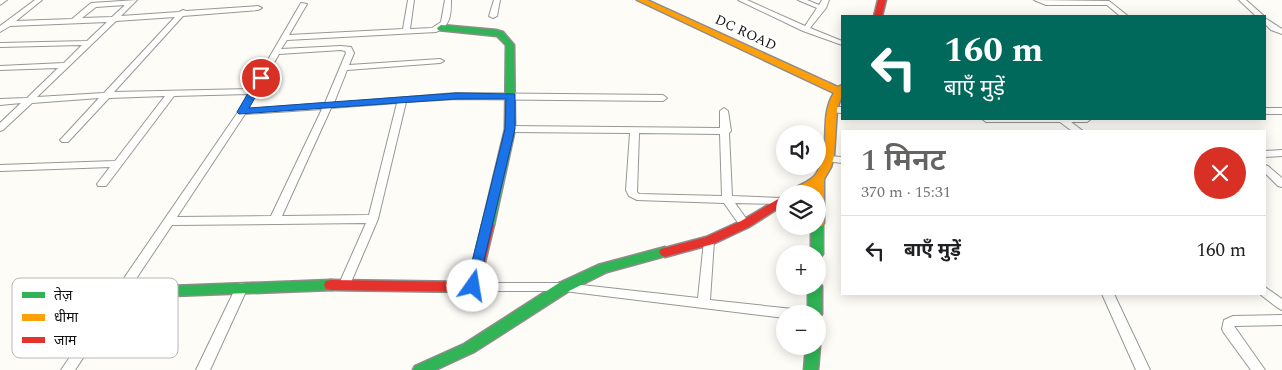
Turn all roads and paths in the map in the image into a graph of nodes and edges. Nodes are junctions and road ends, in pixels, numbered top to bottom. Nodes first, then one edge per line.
1 (4, 0) edge
2 (39, 0) edge
3 (411, 0) edge
4 (448, 0) edge
5 (497, 0) edge
6 (641, 0) edge
7 (741, 0) edge
8 (801, 0) edge
9 (826, 0) edge
10 (882, 0) edge
11 (1037, 0) edge
12 (1242, 0) edge
13 (133, 1) edge
14 (0, 3) edge
15 (303, 4) dead end
16 (258, 8) dead end
17 (822, 8) junction
18 (183, 12) junction
19 (878, 15) edge
20 (1123, 15) edge
21 (1259, 15) edge
22 (493, 16) dead end
23 (115, 18) junction
24 (75, 20) junction
25 (1266, 21) edge
26 (8, 24) junction
27 (441, 28) junction
28 (0, 30) edge
29 (806, 30) junction
30 (406, 32) junction
31 (1282, 32) edge
32 (284, 38) junction
33 (89, 42) junction
34 (841, 43) edge
35 (0, 45) edge
36 (276, 52) junction
37 (440, 61) dead end
38 (64, 65) junction
39 (0, 68) edge
40 (344, 68) junction
41 (840, 89) edge
42 (254, 91) junction
43 (172, 93) junction
44 (107, 95) junction
45 (511, 96) junction
46 (663, 98) dead end
47 (28, 101) junction
48 (402, 101) junction
49 (0, 102) edge
50 (328, 106) junction
51 (837, 110) edge
52 (724, 111) dead end
53 (1266, 111) edge
54 (1282, 111) edge
55 (242, 112) junction
56 (1063, 120) edge
57 (0, 128) edge
58 (510, 129) junction
59 (1077, 130) edge
60 (726, 131) junction
61 (635, 132) junction
62 (65, 140) dead end
63 (1282, 153) edge
64 (1266, 154) edge
65 (828, 159) junction
66 (841, 160) edge
67 (117, 164) junction
68 (0, 168) edge
69 (1266, 169) edge
70 (819, 179) junction
71 (102, 184) dead end
72 (1282, 184) edge
73 (809, 185) edge
74 (819, 185) edge
75 (727, 200) junction
76 (776, 200) edge
77 (776, 204) edge
78 (275, 219) junction
79 (372, 219) junction
80 (168, 221) junction
81 (744, 224) junction
82 (709, 241) junction
83 (129, 278) edge
84 (345, 284) junction
85 (473, 286) junction
86 (242, 287) junction
87 (564, 288) junction
88 (178, 290) edge
89 (1266, 293) edge
90 (1108, 295) edge
91 (704, 302) junction
92 (1282, 305) edge
93 (776, 312) edge
94 (1282, 320) edge
95 (812, 355) edge
96 (76, 358) edge
97 (68, 370) edge
98 (203, 370) edge
99 (420, 370) edge
100 (811, 370) edge
101 (1143, 370) edge
102 (1258, 370) edge

1 - 14 street
2 - 26 street
3 - 30 street
4 - 27 street
5 - 22 street
6 - 41 street, DC ROAD
7 - 29 street
8 - 17 street
9 - 17 street
10 - 19 street
11 - 20 street
12 - 21 street
13 - 23 street
13 - 24 street
15 - 32 street
16 - 18 street
17 - 29 street
18 - 23 street
18 - 44 street
23 - 24 street
23 - 33 street
24 - 26 street
25 - 31 street
26 - 28 street
27 - 30 street
27 - 45 street
29 - 34 street
30 - 32 street
32 - 36 street
33 - 35 street
33 - 38 street
36 - 40 street
36 - 42 street
37 - 40 street
38 - 39 street
38 - 47 street
40 - 50 street
41 - 51 street
42 - 43 street
42 - 55 street
43 - 44 street
43 - 67 street
44 - 47 street
44 - 62 street
45 - 46 street
45 - 48 street
45 - 58 street
47 - 49 street
47 - 57 street
48 - 50 street
48 - 79 street
50 - 55 street
50 - 78 street
51 - 65 street
52 - 60 street
53 - 54 street
55 - 80 street
56 - 59 street
58 - 61 street
58 - 85 street
60 - 61 street
60 - 75 street
61 - 75 street
63 - 64 street
65 - 66 street
65 - 70 street
67 - 68 street
67 - 71 street
69 - 72 street
70 - 73 street
70 - 74 street
75 - 76 street
75 - 81 street
77 - 81 street
78 - 79 street
78 - 80 street
79 - 84 street
80 - 83 street
81 - 82 street
82 - 87 street
82 - 91 street
84 - 85 street
84 - 86 street
85 - 87 street
86 - 88 street
86 - 98 street
87 - 91 street
87 - 99 street
89 - 92 street
90 - 101 street
91 - 93 street
94 - 102 street
95 - 100 street
96 - 97 street

